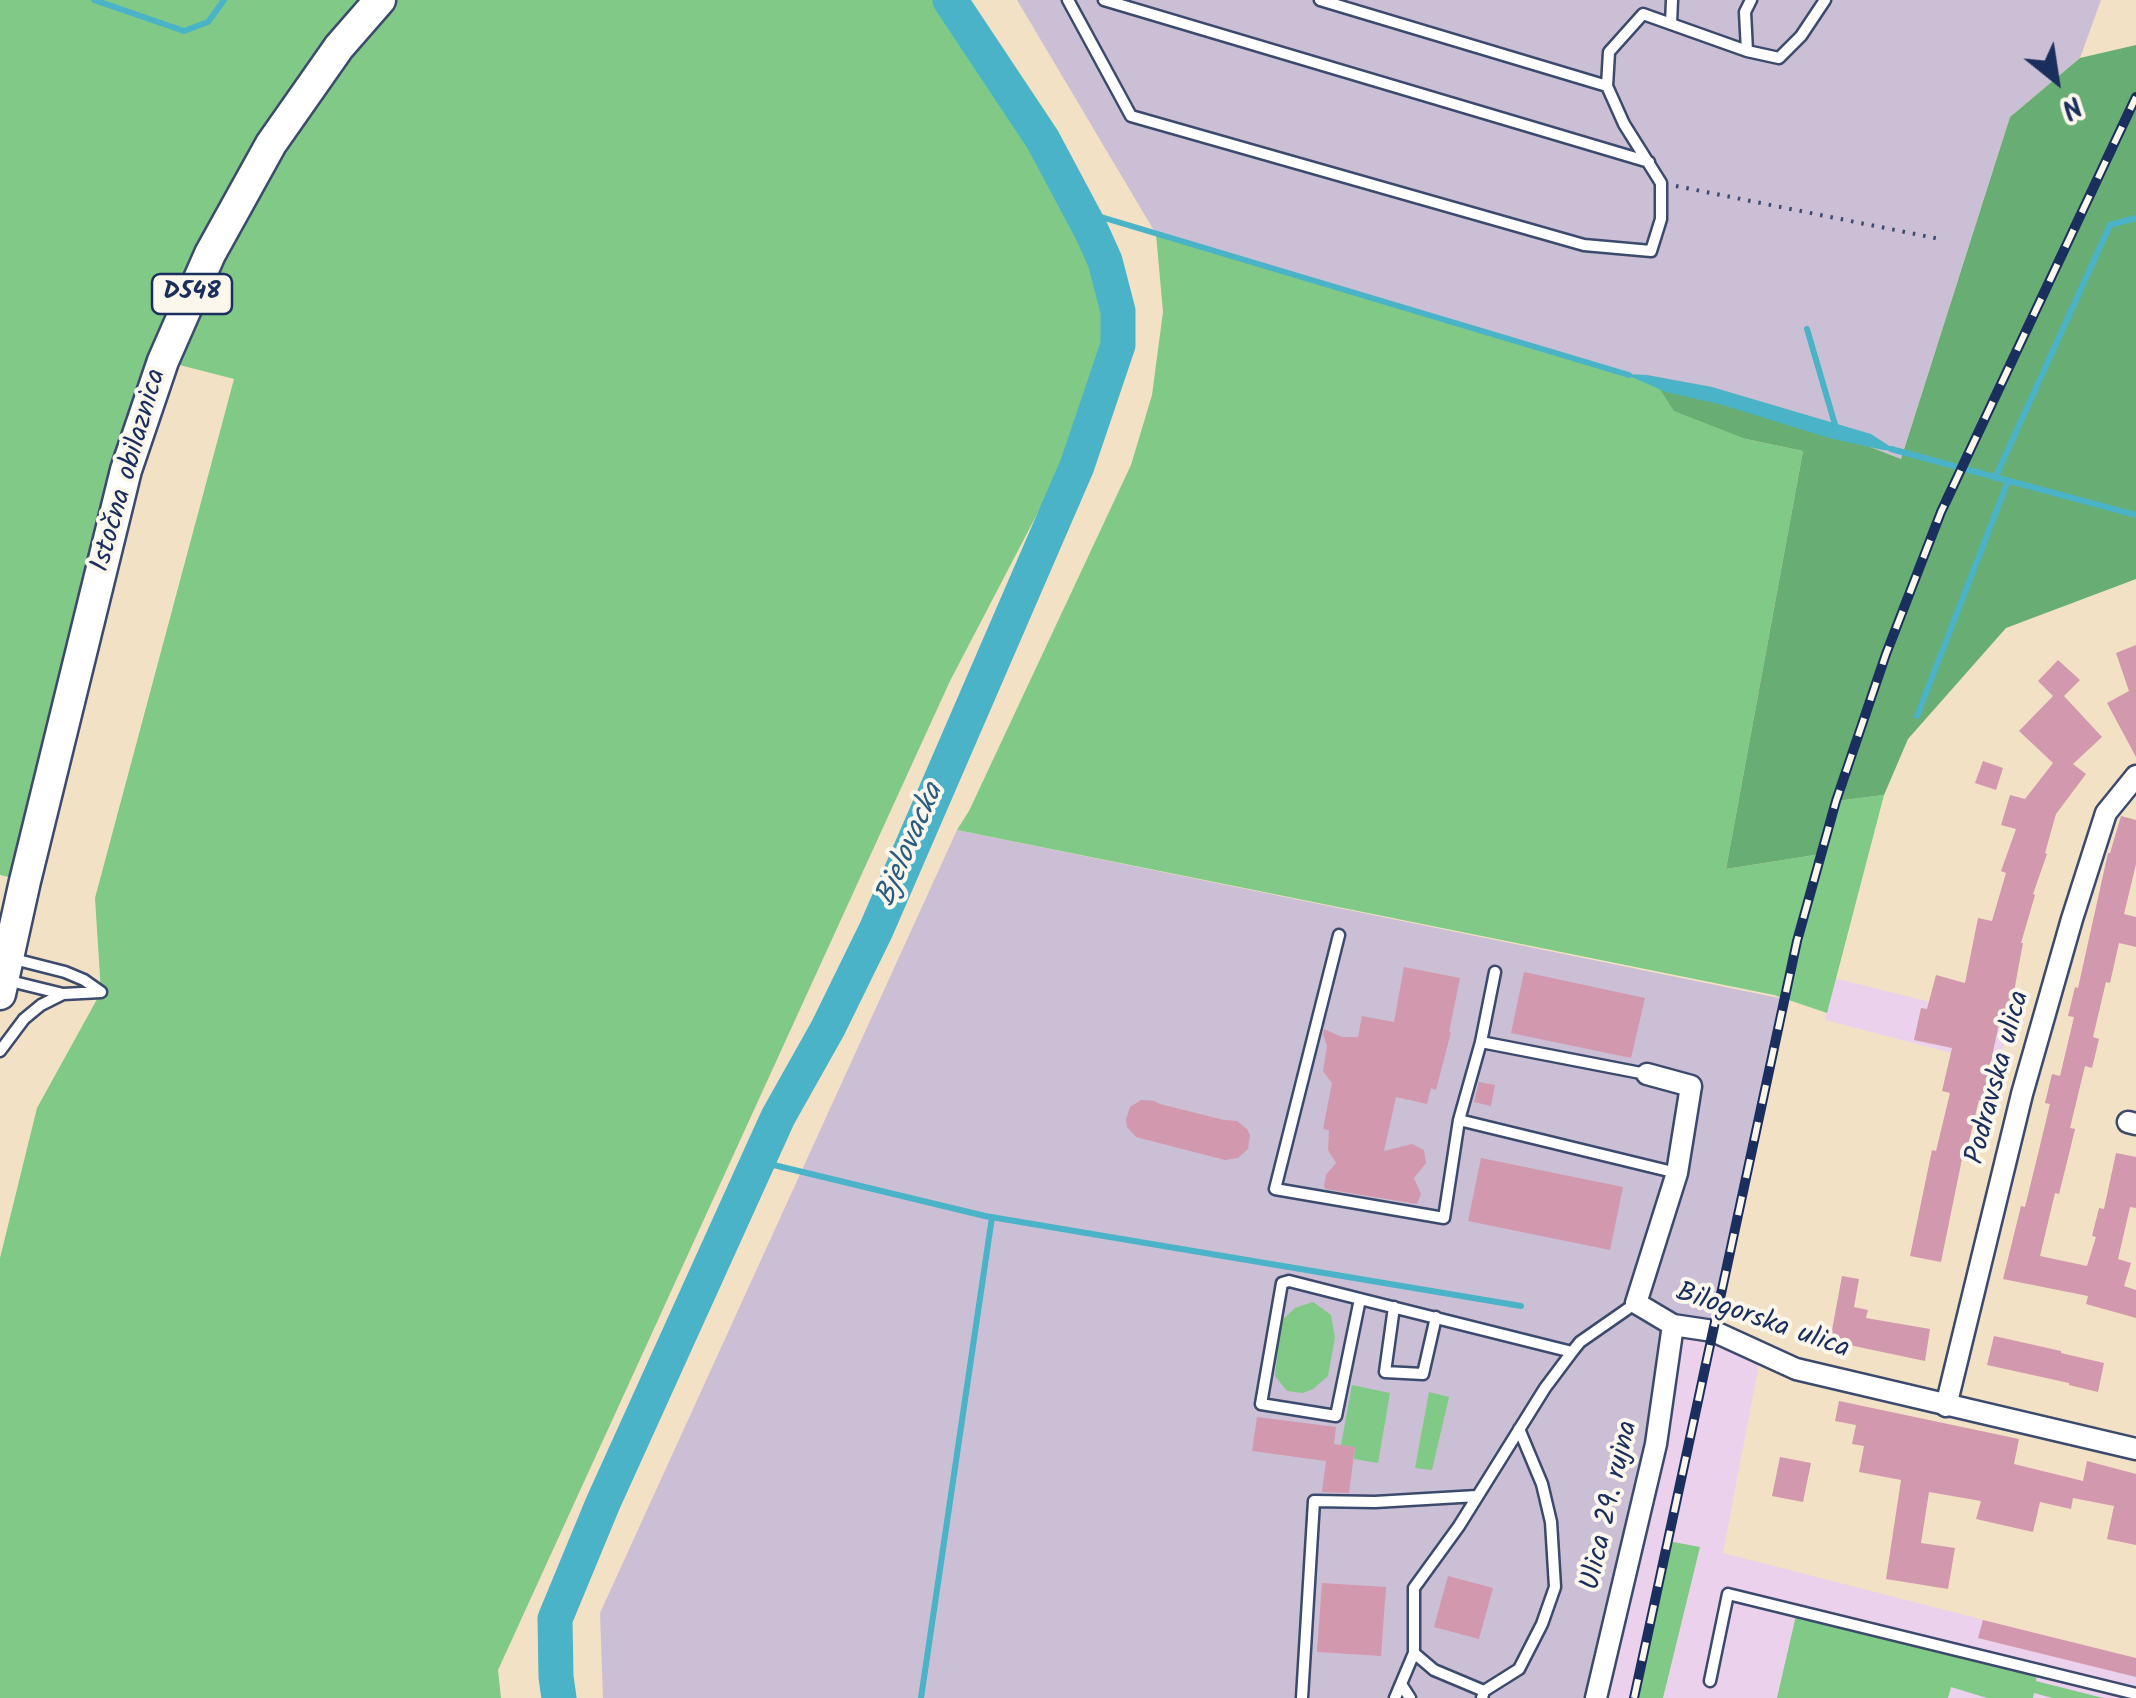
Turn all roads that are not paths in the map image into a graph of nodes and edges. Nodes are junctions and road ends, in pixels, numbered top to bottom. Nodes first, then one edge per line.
1 (380, 0) edge
2 (1068, 0) edge
3 (1104, 0) edge
4 (1320, 0) edge
5 (1672, 0) edge
6 (1751, 0) edge
7 (1825, 0) edge
8 (1640, 1) edge
9 (1643, 14) junction
10 (1671, 24) junction
11 (1747, 51) junction
12 (1607, 86) junction
13 (1650, 162) junction
14 (2136, 776) edge
15 (1339, 935) dead end
16 (1494, 972) dead end
17 (2, 973) edge
18 (62, 994) junction
19 (1480, 1042) junction
20 (0, 1051) edge
21 (1648, 1074) joint
22 (1459, 1120) junction
23 (1677, 1173) junction
24 (1360, 1298) junction
25 (1636, 1303) junction
26 (1394, 1307) junction
27 (1436, 1317) junction
28 (1674, 1326) junction
29 (1572, 1352) junction
30 (1946, 1406) junction
31 (1520, 1428) junction
32 (2136, 1449) edge
33 (1478, 1496) junction
34 (1414, 1653) junction
35 (1710, 1681) dead end
36 (1401, 1684) junction
37 (2136, 1694) edge
38 (1483, 1695) edge
39 (1302, 1698) edge
40 (1394, 1698) edge
41 (1410, 1698) edge
42 (1596, 1698) edge

1 - 17 main road, Istočna obilaznica / D548
2 - 13 lane
3 - 13 lane
4 - 12 lane
5 - 10 lane
6 - 11 lane
7 - 11 lane
8 - 9 lane
9 - 10 lane
9 - 12 lane
10 - 11 lane
12 - 13 lane
14 - 30 street, Podravska ulica
15 - 22 lane
16 - 19 lane
17 - 18 lane
17 - 18 lane
18 - 20 lane
19 - 21 lane
19 - 22 lane
21 - 23 street, Bilogorska ulica
22 - 23 lane
23 - 25 street, Bilogorska ulica
24 - 24 lane
24 - 26 lane
25 - 28 street, Bilogorska ulica
25 - 29 lane
26 - 27 lane
26 - 27 lane
27 - 29 lane
28 - 30 street, Bilogorska ulica
28 - 42 street, Ulica 29. rujna
29 - 31 lane
30 - 32 street, Bilogorska ulica
31 - 33 lane
31 - 38 lane
33 - 34 lane
33 - 39 lane
34 - 36 lane
34 - 38 lane
35 - 37 lane
36 - 40 lane
36 - 41 lane

